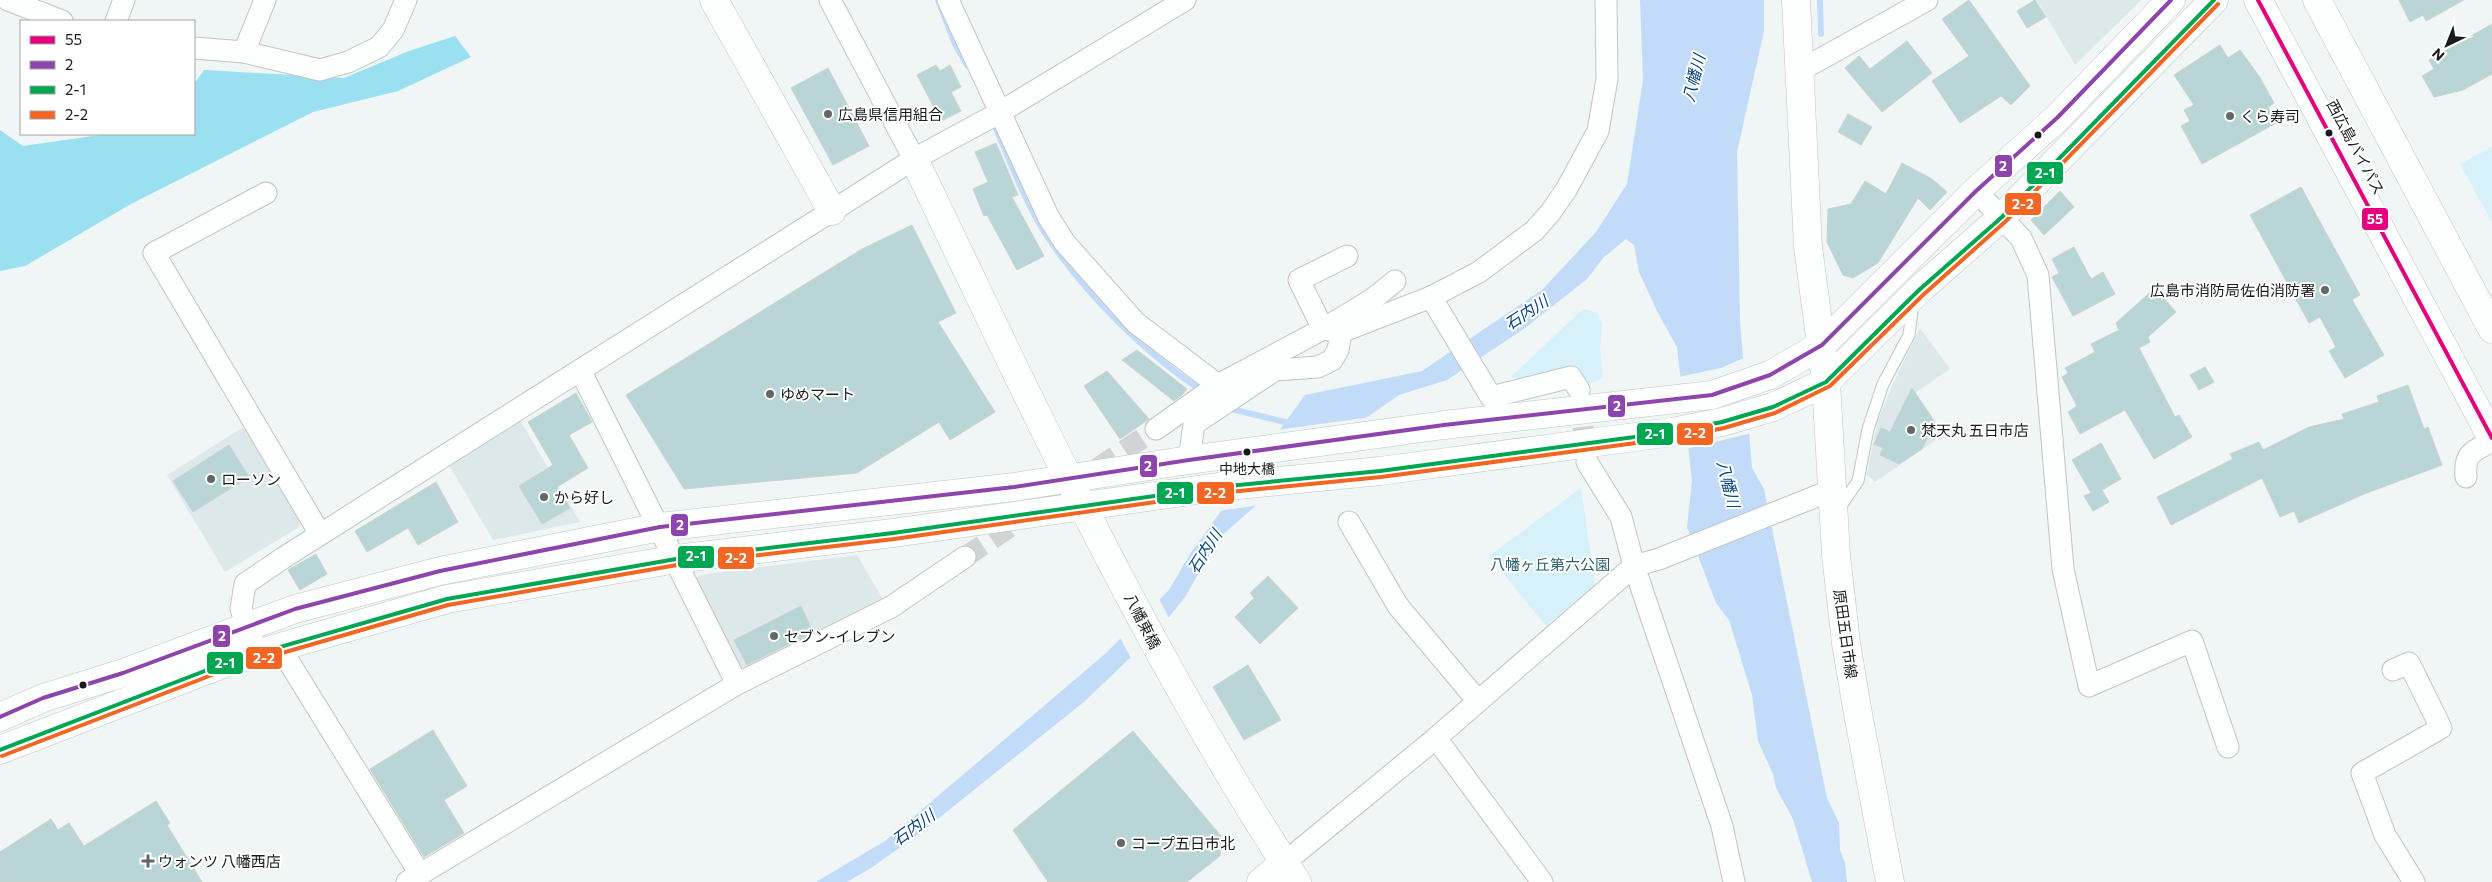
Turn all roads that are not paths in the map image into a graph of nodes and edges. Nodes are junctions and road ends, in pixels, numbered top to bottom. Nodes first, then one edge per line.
1 (8, 0) edge
2 (124, 0) edge
3 (265, 0) edge
4 (406, 0) edge
5 (714, 0) edge
6 (830, 0) edge
7 (948, 0) edge
8 (1185, 0) edge
9 (1606, 0) edge
10 (1796, 0) edge
11 (1927, 0) edge
12 (2172, 0) edge
13 (2214, 0) edge
14 (2258, 0) edge
15 (2277, 0) edge
16 (2317, 0) edge
17 (2333, 0) edge
18 (59, 20) edge
19 (116, 20) edge
20 (195, 48) edge
21 (244, 52) junction
22 (1799, 71) junction
23 (994, 116) junction
24 (914, 159) junction
25 (1976, 191) junction
26 (266, 193) dead end
27 (832, 211) junction
28 (2002, 217) junction
29 (1347, 256) dead end
30 (1395, 281) dead end
31 (1914, 294) junction
32 (2492, 301) edge
33 (1436, 305) junction
34 (2492, 329) edge
35 (1332, 331) junction
36 (1822, 345) junction
37 (580, 370) junction
38 (1826, 382) junction
39 (1579, 390) dead end
40 (1215, 397) junction
41 (2492, 400) edge
42 (1156, 429) tunnel mouth
43 (2492, 440) edge
44 (1189, 460) junction
45 (1587, 462) tunnel mouth
46 (2466, 477) dead end
47 (1068, 478) junction
48 (1827, 500) junction
49 (1083, 506) junction
50 (1349, 522) dead end
51 (660, 527) junction
52 (320, 534) junction
53 (965, 557) tunnel mouth
54 (676, 560) junction
55 (1634, 566) junction
56 (248, 626) junction
57 (268, 649) junction
58 (2393, 670) dead end
59 (737, 684) junction
60 (1478, 701) junction
61 (0, 717) edge
62 (1436, 738) junction
63 (2228, 747) dead end
64 (0, 750) edge
65 (1290, 872) edge
66 (414, 878) edge
67 (1261, 882) edge
68 (1542, 882) edge
69 (1734, 882) edge
70 (1890, 882) edge
71 (2414, 882) edge

1 - 18 street
2 - 19 street
3 - 21 street
4 - 21 street
5 - 27 main road
6 - 24 street
7 - 23 street
8 - 23 street
9 - 33 street
10 - 22 main road, 原田五日市線
11 - 22 street
12 - 25 main road
13 - 28 main road
14 - 43 main road, 西広島バイパス
15 - 41 main road, 西広島バイパス
16 - 34 main road
17 - 32 main road
20 - 21 street
22 - 36 main road, 原田五日市線
23 - 24 street
23 - 40 street
24 - 27 street
24 - 47 main road, 八幡東橋
25 - 28 street
25 - 36 main road
26 - 52 street
27 - 37 street
28 - 31 main road
28 - 63 street
29 - 35 street
30 - 35 street
31 - 38 main road
31 - 48 lane
33 - 35 street
33 - 39 street
35 - 40 street
35 - 40 street
36 - 38 main road, 原田五日市線
36 - 44 main road
37 - 51 street
37 - 52 street
38 - 48 main road, 原田五日市線
38 - 49 main road
40 - 42 street
40 - 44 street
43 - 46 street
44 - 47 main road
45 - 55 street
47 - 49 main road, 八幡東橋
47 - 51 main road
48 - 55 street
48 - 70 main road, 原田五日市線
49 - 54 main road
49 - 65 main road, 八幡東橋
50 - 60 street
51 - 54 street
51 - 56 main road
52 - 56 street
53 - 59 street
54 - 57 main road
54 - 59 street
55 - 60 street
55 - 69 street
56 - 57 street
56 - 61 main road
57 - 64 main road
57 - 66 street
58 - 71 street
59 - 66 street
60 - 62 street
62 - 65 street
62 - 68 street
65 - 67 main road

